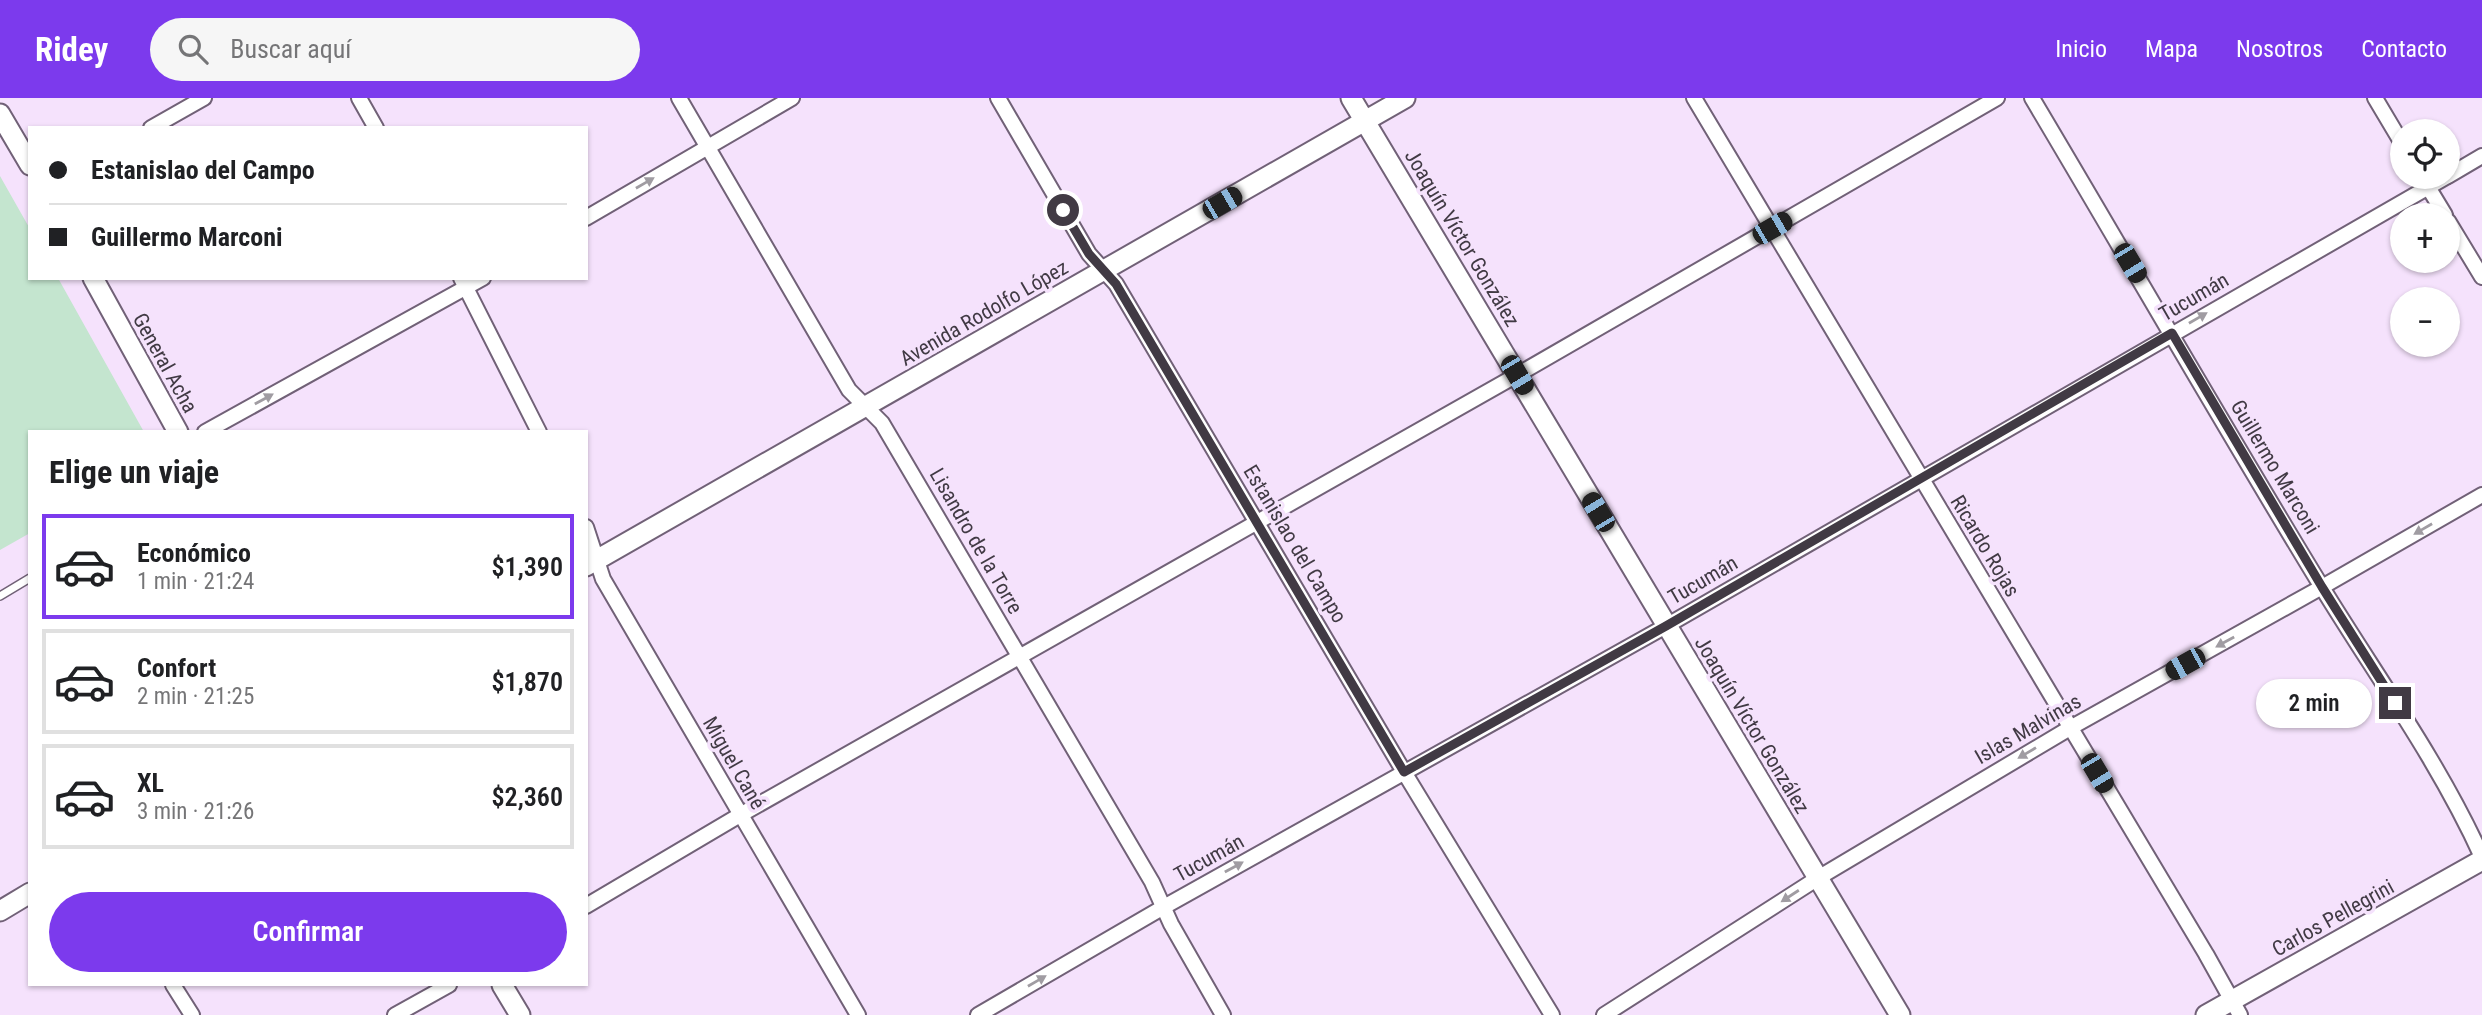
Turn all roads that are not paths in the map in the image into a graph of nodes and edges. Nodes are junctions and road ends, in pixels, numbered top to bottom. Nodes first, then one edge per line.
1 (204, 98) edge
2 (359, 98) edge
3 (679, 98) edge
4 (792, 98) edge
5 (998, 98) edge
6 (1351, 98) edge
7 (1405, 98) edge
8 (1694, 98) edge
9 (1997, 98) edge
10 (2032, 98) edge
11 (2375, 98) edge
12 (0, 114) edge
13 (1364, 121) junction
14 (2390, 123) edge
15 (155, 126) edge
16 (375, 126) edge
17 (707, 147) junction
18 (2482, 156) edge
19 (28, 162) edge
20 (2460, 169) edge
21 (2413, 189) edge
22 (588, 217) edge
23 (1772, 228) junction
24 (2460, 241) edge
25 (1103, 271) junction
26 (2482, 277) edge
27 (94, 280) edge
28 (463, 283) edge
29 (2172, 333) junction
30 (1517, 375) junction
31 (867, 407) junction
32 (177, 430) edge
33 (208, 430) edge
34 (538, 430) edge
35 (1922, 479) junction
36 (2482, 495) edge
37 (1257, 521) junction
38 (588, 541) edge
39 (591, 563) edge
40 (28, 579) edge
41 (2322, 587) junction
42 (0, 596) edge
43 (1666, 626) junction
44 (1019, 656) junction
45 (2070, 728) junction
46 (1404, 772) junction
47 (740, 815) junction
48 (2482, 859) edge
49 (1818, 878) junction
50 (28, 894) edge
51 (588, 905) edge
52 (1162, 908) junction
53 (0, 911) edge
54 (174, 986) edge
55 (447, 986) edge
56 (503, 986) edge
57 (2235, 1008) edge
58 (191, 1015) edge
59 (395, 1015) edge
60 (520, 1015) edge
61 (858, 1015) edge
62 (978, 1015) edge
63 (1223, 1015) edge
64 (1552, 1015) edge
65 (1604, 1015) edge
66 (1900, 1015) edge
67 (2206, 1015) edge

1 - 15 street
2 - 16 street
3 - 17 street, Lisandro de la Torre
4 - 17 street
5 - 25 street, Estanislao del Campo
6 - 13 street, Joaquín Víctor González
7 - 13 street, Avenida Rodolfo López
8 - 23 street, Ricardo Rojas
9 - 23 street
10 - 29 street, Guillermo Marconi
11 - 14 street
12 - 19 street
13 - 25 street, Avenida Rodolfo López
13 - 30 street, Joaquín Víctor González
22 -> 17 street
17 - 31 street, Lisandro de la Torre
18 - 20 street, Tucumán
29 -> 21 street, Tucumán
23 - 30 street
23 - 35 street, Ricardo Rojas
24 - 26 street
25 - 31 street, Avenida Rodolfo López
25 - 37 street, Estanislao del Campo
27 - 32 street, General Acha
33 -> 28 street
28 - 34 street
29 - 35 street, Tucumán
29 - 41 street, Guillermo Marconi
30 - 37 street
30 - 43 street, Joaquín Víctor González
31 - 39 street, Avenida Rodolfo López
31 - 44 street, Lisandro de la Torre
35 - 43 street, Tucumán
35 - 45 street, Ricardo Rojas
36 -> 41 street, Islas Malvinas
37 - 44 street
37 - 46 street, Estanislao del Campo
38 - 39 street, Miguel Cané
39 - 47 street, Miguel Cané
40 - 42 lane
41 -> 45 street, Islas Malvinas
41 - 48 street, Guillermo Marconi
43 - 46 street, Tucumán
43 - 49 street, Joaquín Víctor González
44 - 47 street
44 - 52 street, Lisandro de la Torre
45 -> 49 street, Islas Malvinas
45 - 57 street, Ricardo Rojas
52 -> 46 street, Tucumán
46 - 64 street, Estanislao del Campo
47 - 51 street
47 - 61 street, Miguel Cané
48 - 57 street, Carlos Pellegrini
49 -> 65 street, Islas Malvinas
49 - 66 street, Joaquín Víctor González
50 - 53 street
62 -> 52 street, Tucumán
52 - 63 street, Lisandro de la Torre
54 - 58 street
55 - 59 street
56 - 60 street
57 - 67 street, Carlos Pellegrini

